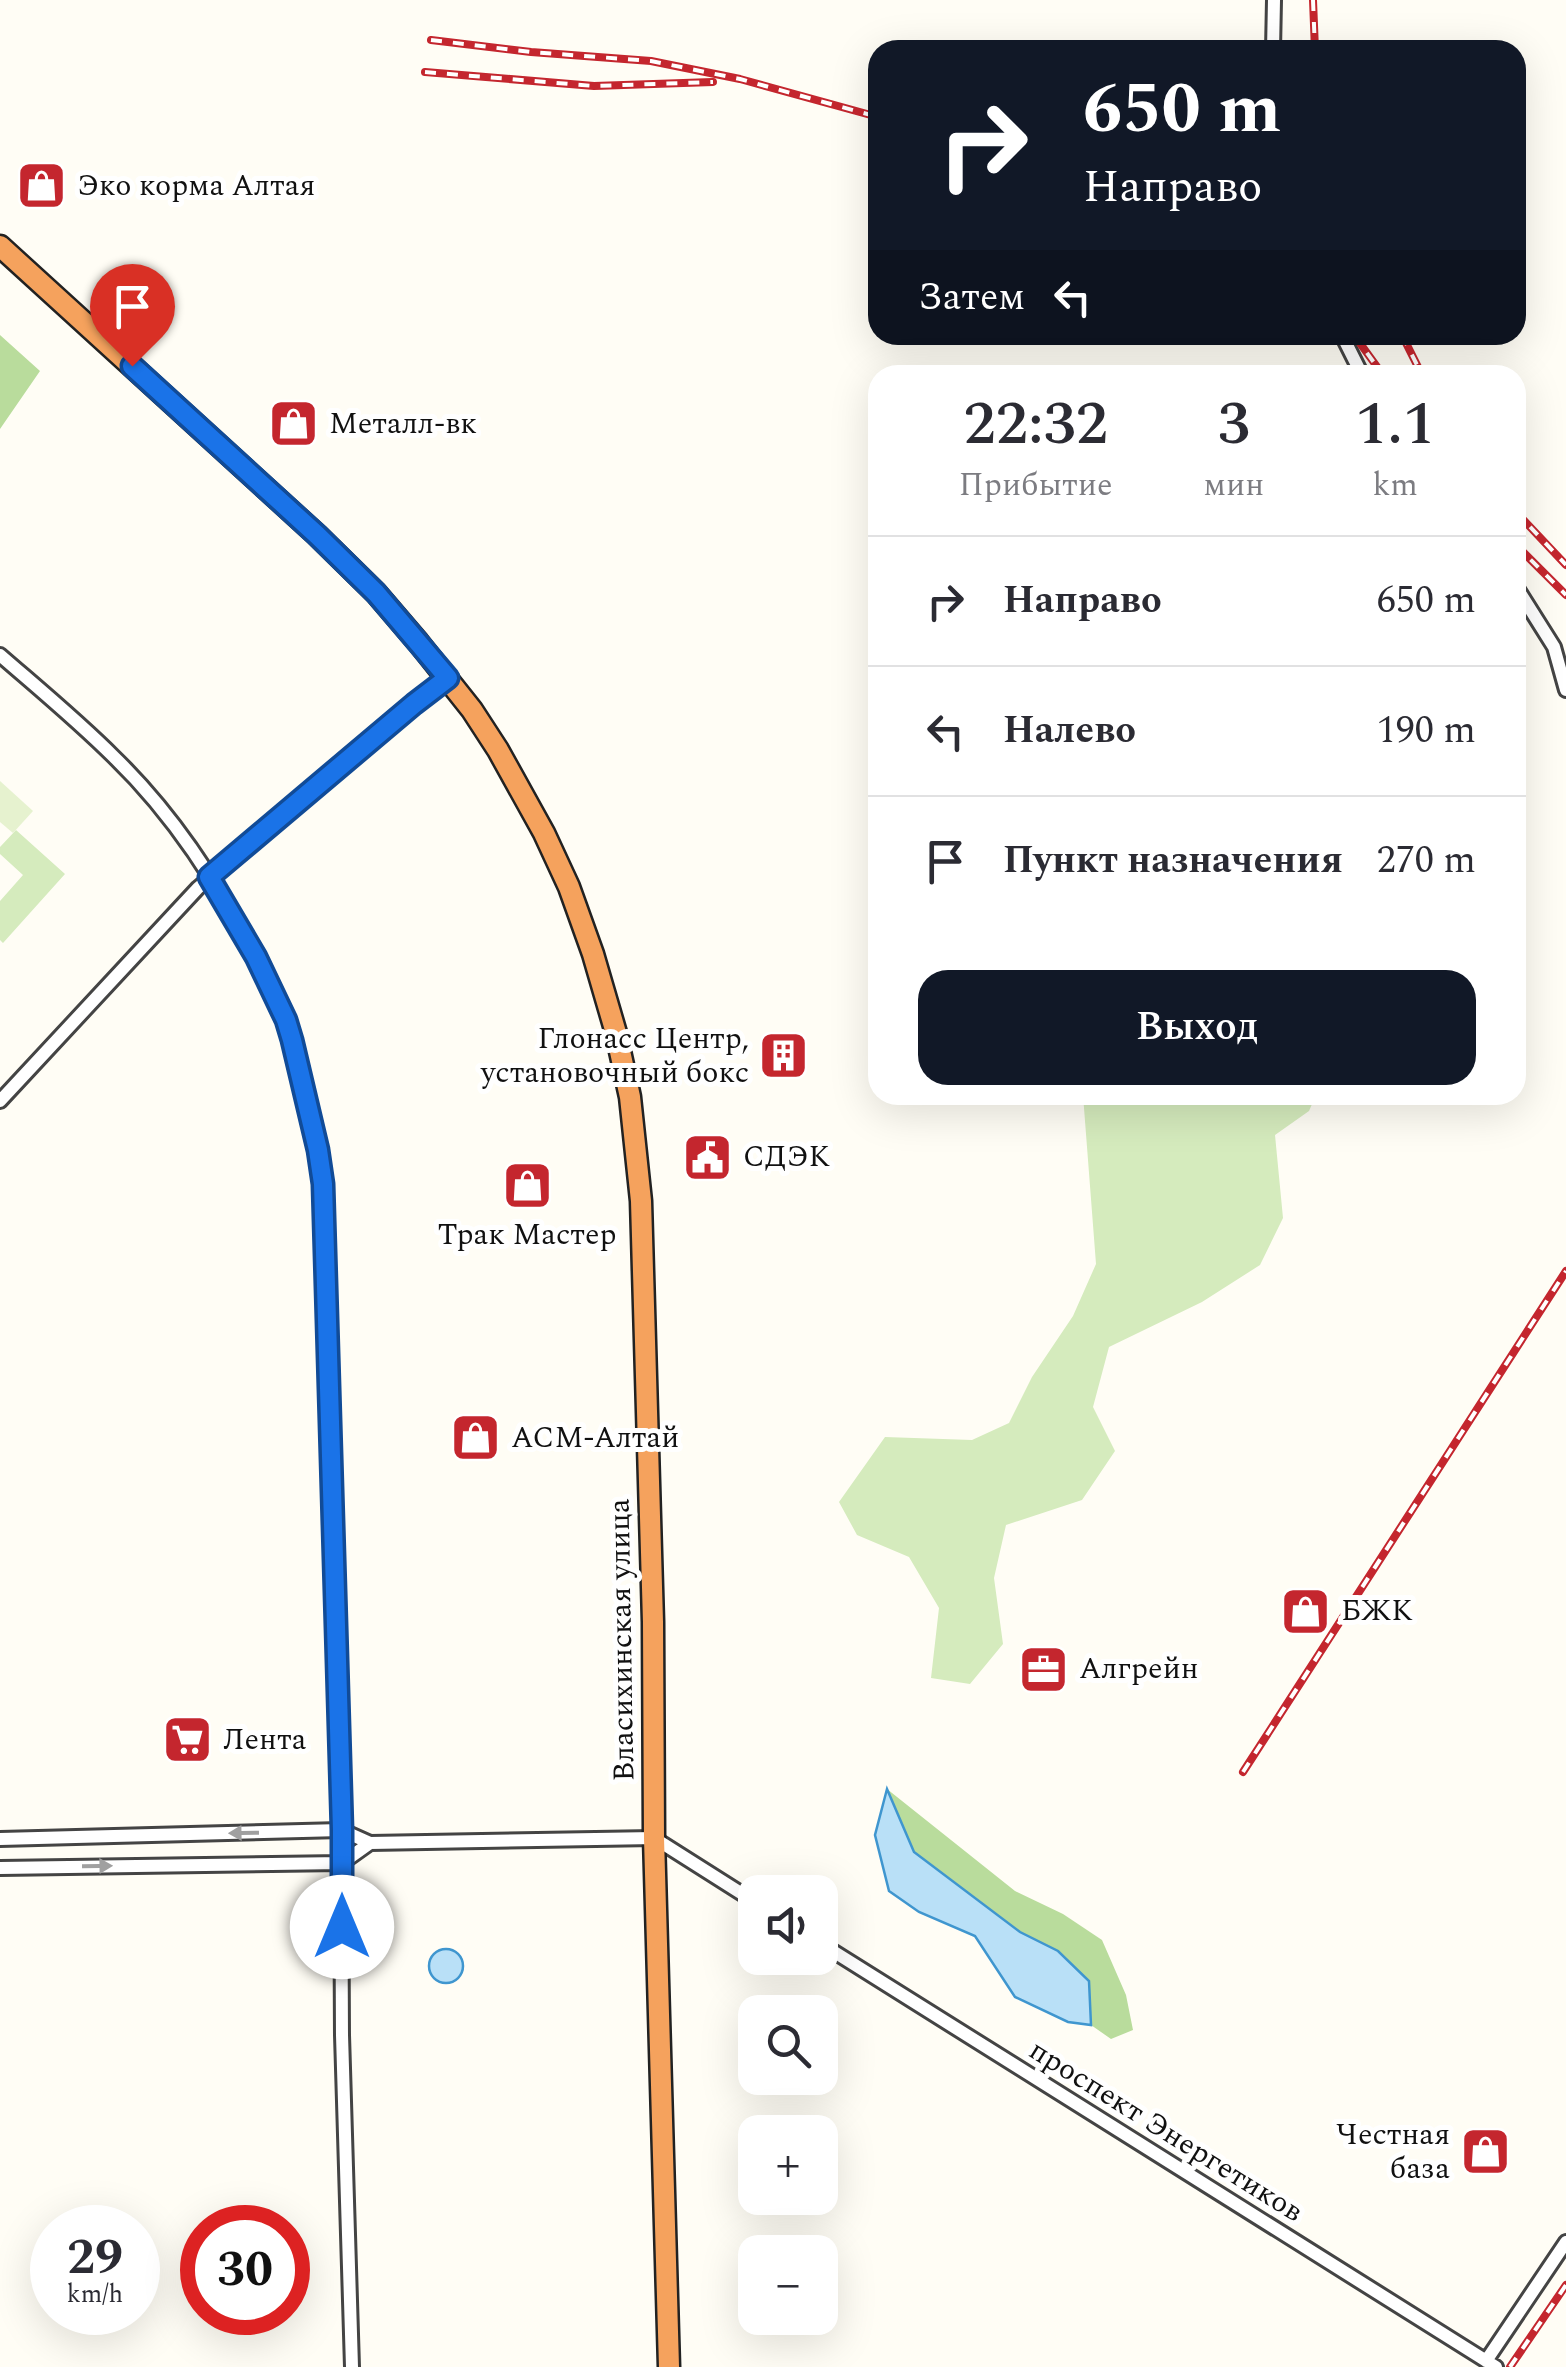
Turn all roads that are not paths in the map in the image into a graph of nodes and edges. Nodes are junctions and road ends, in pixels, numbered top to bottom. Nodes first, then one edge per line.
1 (1274, 0) edge
2 (1273, 40) edge
3 (0, 246) edge
4 (1526, 602) edge
5 (0, 655) edge
6 (448, 678) junction
7 (1566, 690) edge
8 (209, 877) junction
9 (0, 1101) edge
10 (342, 1830) junction
11 (654, 1838) junction
12 (0, 1839) edge
13 (370, 1843) junction
14 (342, 1863) junction
15 (0, 1868) edge
16 (738, 1891) edge
17 (838, 1954) edge
18 (1566, 2242) edge
19 (1491, 2364) edge
20 (352, 2367) edge
21 (669, 2367) edge

1 - 2 street
3 - 6 highway, Власихинская улица
4 - 7 street
5 - 8 street
6 - 8 street
6 - 11 highway, Власихинская улица
8 - 9 street
8 - 10 street
10 -> 12 street
10 - 13 street
10 - 14 street
11 - 13 street
11 - 16 street
11 - 21 highway, Власихинская улица
13 - 14 street
15 -> 14 street
14 - 20 street
17 - 19 street, проспект Энергетиков
18 - 19 street, проспект Энергетиков

